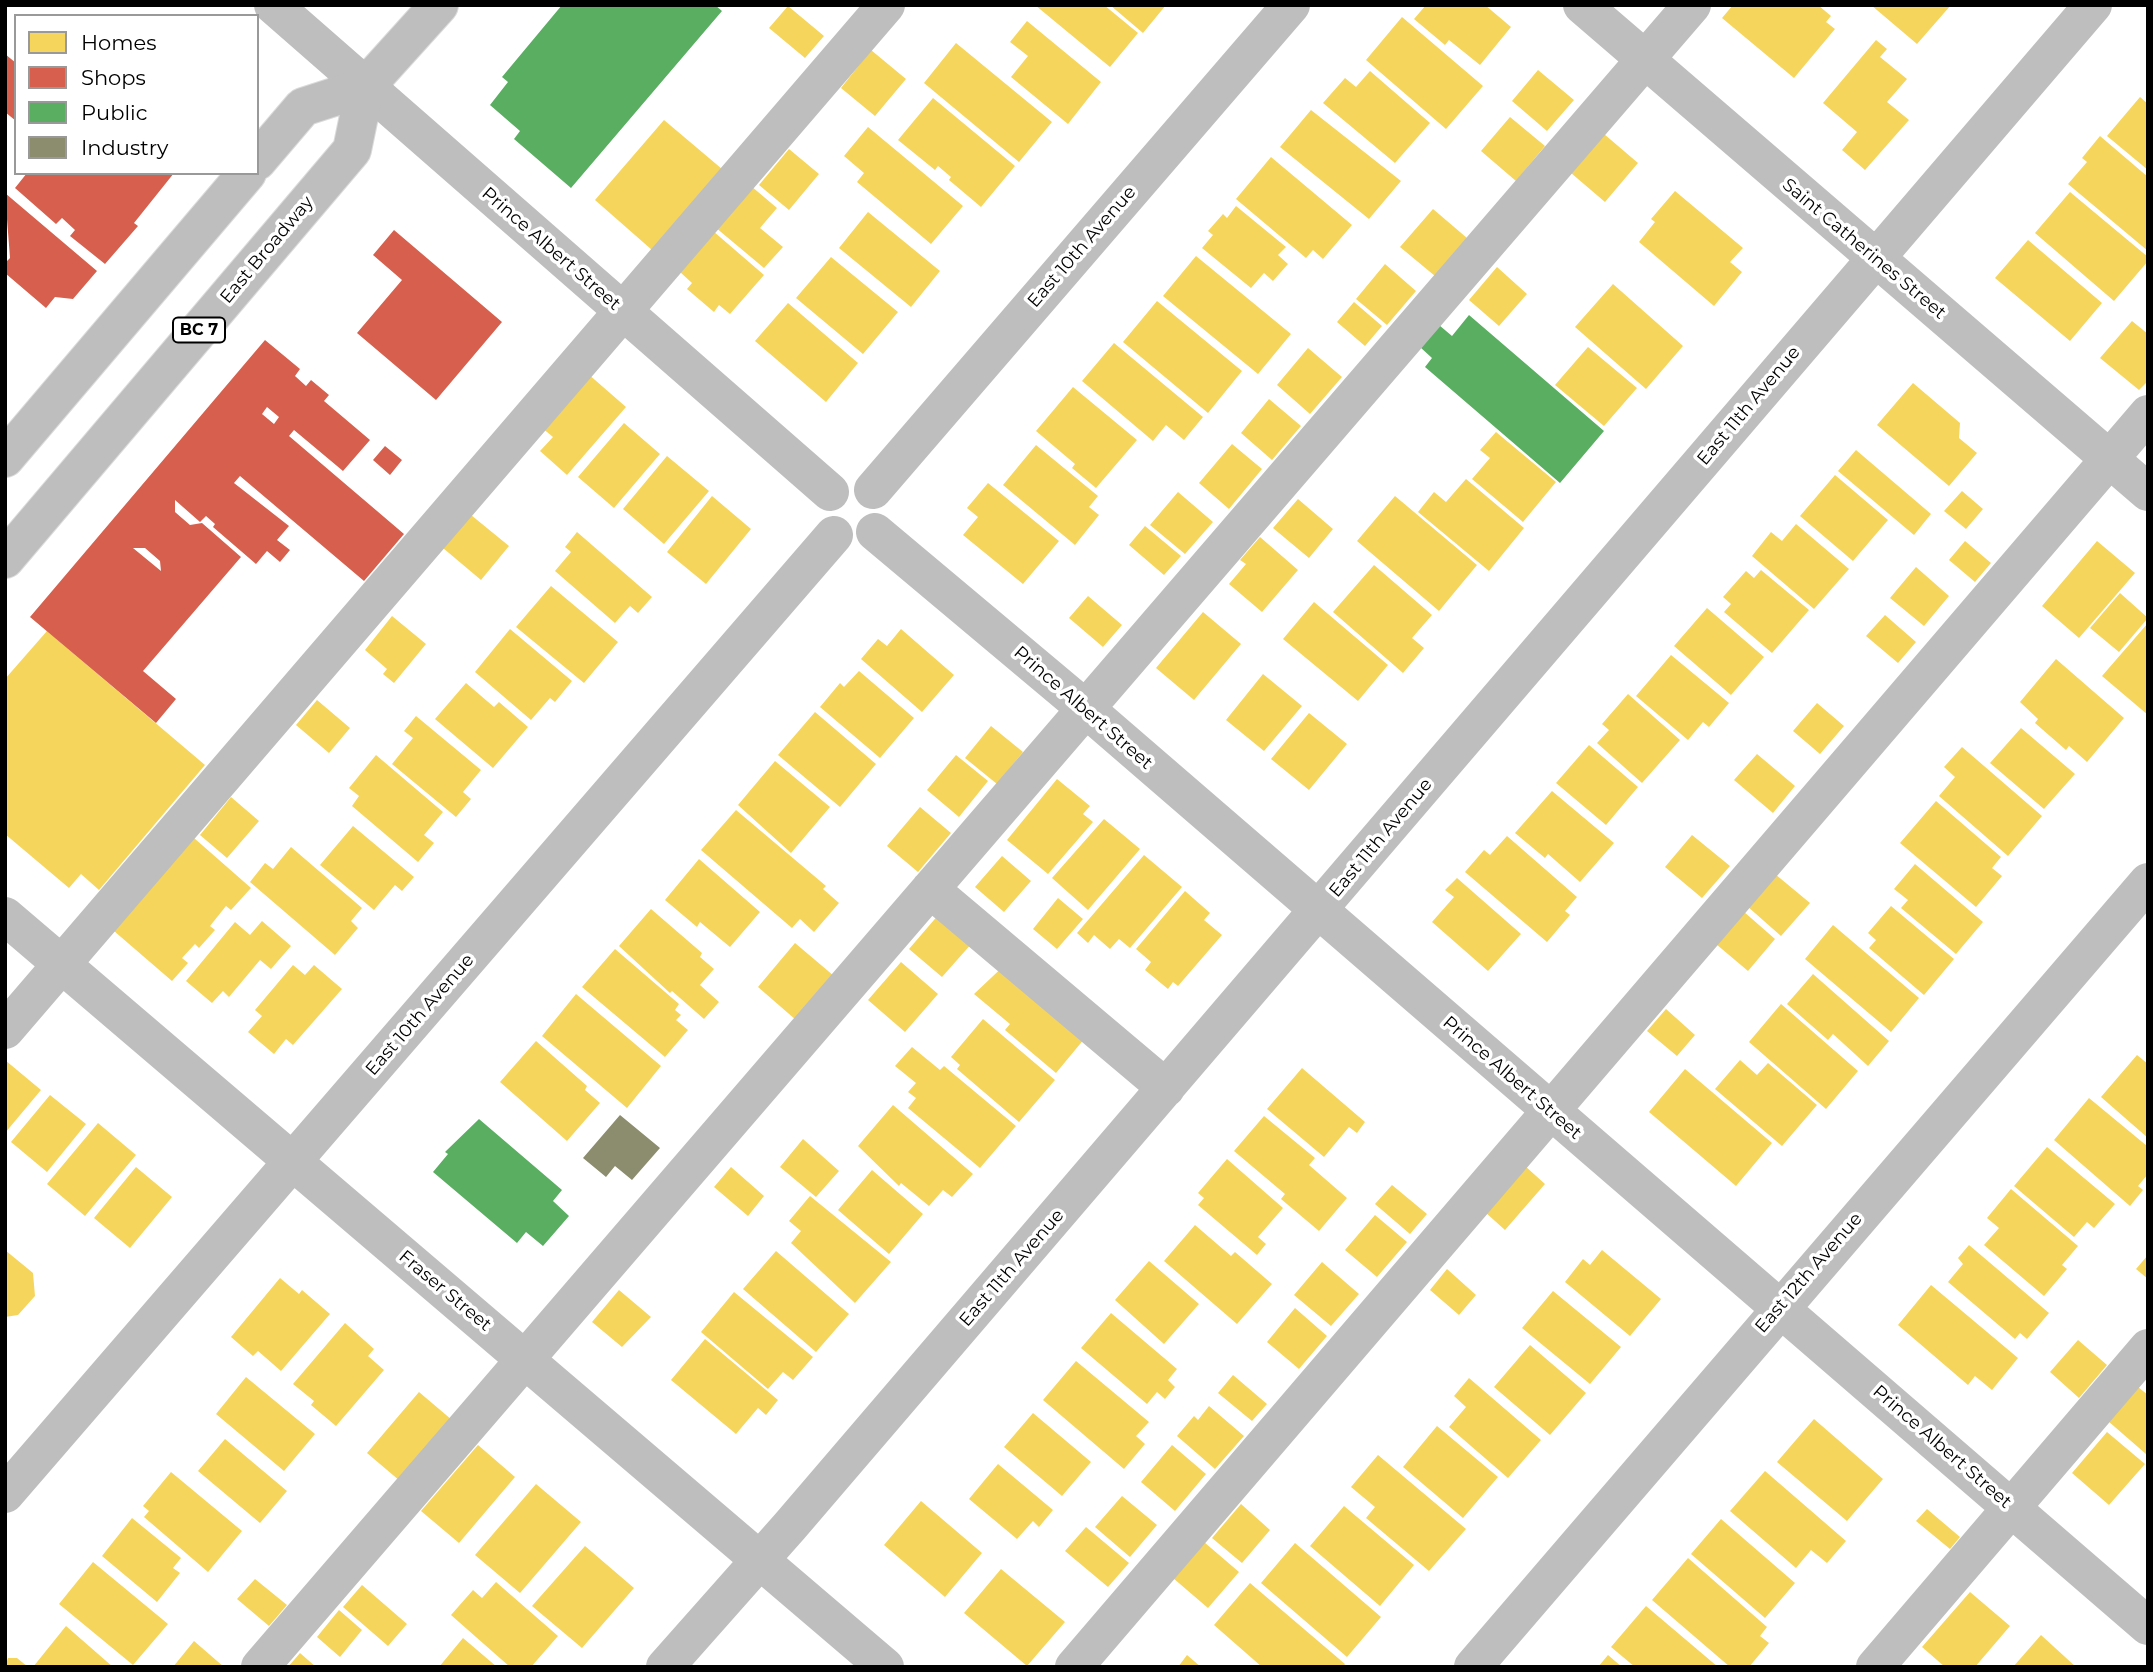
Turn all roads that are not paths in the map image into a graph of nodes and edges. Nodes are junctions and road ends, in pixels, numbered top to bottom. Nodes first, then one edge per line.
1 (273, 5) edge
2 (439, 5) edge
3 (886, 5) edge
4 (1291, 5) edge
5 (1582, 5) edge
6 (1692, 5) edge
7 (2094, 5) edge
8 (1644, 60) junction
9 (365, 87) junction
10 (259, 159) edge
11 (245, 175) edge
12 (1875, 258) junction
13 (622, 312) junction
14 (2148, 414) edge
15 (5, 458) edge
16 (2109, 459) junction
17 (873, 490) junction
18 (830, 492) junction
19 (2148, 492) edge
20 (875, 532) junction
21 (834, 536) junction
22 (5, 559) edge
23 (1086, 709) junction
24 (2148, 882) edge
25 (930, 890) junction
26 (1318, 912) junction
27 (5, 916) edge
28 (61, 964) junction
29 (5, 1030) edge
30 (1166, 1088) junction
31 (1552, 1113) junction
32 (291, 1162) junction
33 (1779, 1307) junction
34 (2148, 1348) edge
35 (526, 1360) junction
36 (5, 1494) edge
37 (2012, 1507) junction
38 (759, 1560) junction
39 (2148, 1626) edge
40 (260, 1667) edge
41 (665, 1667) edge
42 (885, 1667) edge
43 (1074, 1667) edge
44 (1474, 1667) edge
45 (1875, 1667) edge

1 - 9 street, Prince Albert Street
2 - 9 street
3 - 13 street
4 - 17 street, East 10th Avenue
5 - 8 street, Saint Catherines Street
6 - 8 street
7 - 12 street, East 11th Avenue
8 - 12 street, Saint Catherines Street
8 - 23 street
9 - 10 street
9 - 13 street, Prince Albert Street
9 - 22 street, East Broadway / BC 7
11 - 15 street
12 - 16 street, Saint Catherines Street
12 - 26 street, East 11th Avenue
13 - 18 street, Prince Albert Street
13 - 28 street
14 - 16 street
16 - 19 street, Saint Catherines Street
16 - 31 street
17 - 18 street
17 - 20 street
18 - 21 street
20 - 21 street
20 - 23 street, Prince Albert Street
21 - 32 street, East 10th Avenue
23 - 25 street
23 - 26 street, Prince Albert Street
24 - 33 street, East 12th Avenue
25 - 30 street
25 - 35 street
26 - 30 street, East 11th Avenue
26 - 31 street, Prince Albert Street
27 - 28 street, Fraser Street
28 - 29 street
28 - 32 street, Fraser Street
30 - 38 street, East 11th Avenue
31 - 33 street, Prince Albert Street
31 - 43 street
32 - 35 street, Fraser Street
32 - 36 street, East 10th Avenue
33 - 37 street, Prince Albert Street
33 - 44 street, East 12th Avenue
34 - 37 street
35 - 38 street, Fraser Street
35 - 40 street
37 - 39 street, Prince Albert Street
37 - 45 street
38 - 41 street, East 11th Avenue
38 - 42 street, Fraser Street

